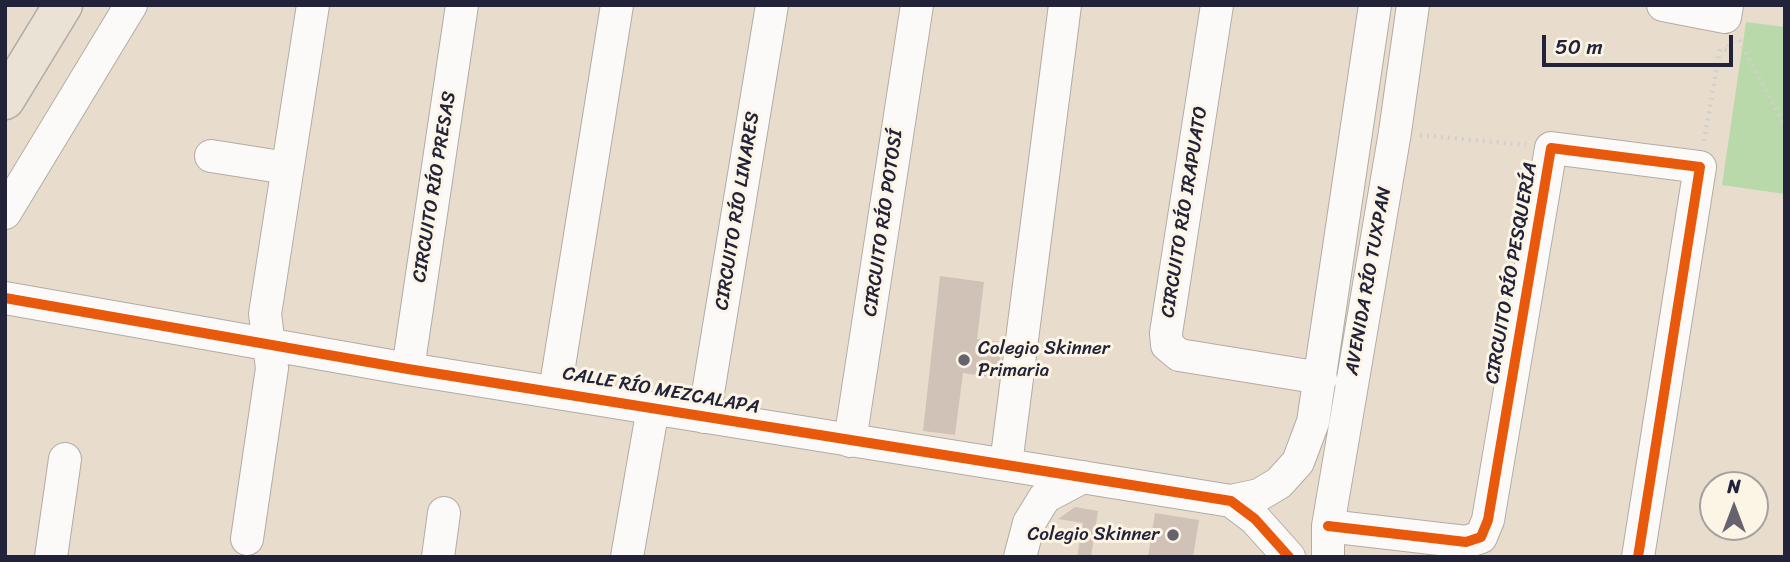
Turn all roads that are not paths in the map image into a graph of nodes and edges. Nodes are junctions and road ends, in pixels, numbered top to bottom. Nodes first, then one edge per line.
1 (63, 5) edge
2 (131, 5) edge
3 (313, 5) edge
4 (462, 5) edge
5 (617, 5) edge
6 (772, 5) edge
7 (917, 5) edge
8 (1065, 5) edge
9 (1217, 5) edge
10 (1376, 5) edge
11 (1413, 5) edge
12 (1663, 5) edge
13 (1727, 5) edge
14 (5, 100) edge
15 (211, 156) dead end
16 (287, 168) junction
17 (5, 213) edge
18 (5, 298) edge
19 (269, 345) junction
20 (408, 369) junction
21 (1321, 378) junction
22 (555, 391) junction
23 (653, 408) junction
24 (704, 417) junction
25 (850, 441) junction
26 (65, 459) dead end
27 (1006, 464) junction
28 (1083, 477) junction
29 (1231, 501) junction
30 (444, 513) dead end
31 (247, 539) dead end
32 (1328, 542) edge
33 (51, 557) edge
34 (438, 557) edge
35 (627, 557) edge
36 (1020, 557) edge
37 (1289, 557) edge
38 (1638, 557) edge

1 - 14 main road
2 - 17 street
3 - 16 street
4 - 20 street, CIRCUITO RÍO PRESAS
5 - 22 street
6 - 24 street, CIRCUITO RÍO LINARES
7 - 25 street, CIRCUITO RÍO POTOSÍ
8 - 27 street
9 - 21 street, CIRCUITO RÍO IRAPUATO
10 - 21 street, AVENIDA RÍO TUXPAN
11 - 32 street, AVENIDA RÍO TUXPAN
12 - 13 street
15 - 16 street
16 - 19 street
18 - 19 street, CALLE RÍO MEZCALAPA
19 - 20 street, CALLE RÍO MEZCALAPA
19 - 31 street
20 - 22 street, CALLE RÍO MEZCALAPA
21 - 29 street, AVENIDA RÍO TUXPAN
22 - 23 street, CALLE RÍO MEZCALAPA
23 - 24 street, CALLE RÍO MEZCALAPA
23 - 35 street
24 - 25 street, CALLE RÍO MEZCALAPA
25 - 27 street, CALLE RÍO MEZCALAPA
26 - 33 street
27 - 28 street, CALLE RÍO MEZCALAPA
28 - 29 street, CALLE RÍO MEZCALAPA
28 - 36 street
29 - 37 street, CALLE RÍO MEZCALAPA
30 - 34 street
32 - 38 street, CIRCUITO RÍO PESQUERÍA

